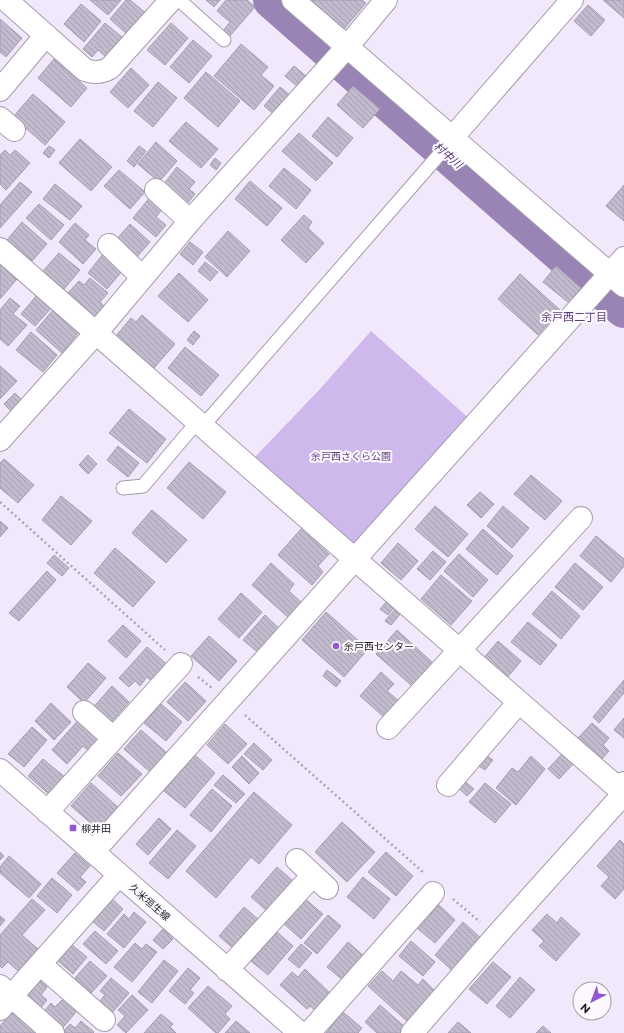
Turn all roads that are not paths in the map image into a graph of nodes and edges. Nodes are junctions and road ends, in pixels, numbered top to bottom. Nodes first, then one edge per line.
1 (6, 0) edge
2 (172, 0) edge
3 (293, 0) edge
4 (386, 0) edge
5 (572, 0) edge
6 (46, 35) junction
7 (224, 40) dead end
8 (341, 54) junction
9 (0, 90) edge
10 (450, 139) junction
11 (156, 190) dead end
12 (190, 221) junction
13 (109, 245) dead end
14 (0, 249) edge
15 (142, 277) junction
16 (611, 278) edge
17 (96, 333) junction
18 (200, 423) junction
19 (0, 440) edge
20 (123, 488) dead end
21 (580, 518) dead end
22 (354, 560) junction
23 (460, 651) junction
24 (181, 664) road end
25 (519, 702) junction
26 (84, 712) dead end
27 (388, 728) dead end
28 (113, 738) junction
29 (0, 770) edge
30 (448, 785) dead end
31 (622, 794) edge
32 (47, 812) junction
33 (93, 852) junction
34 (312, 874) dead end
35 (119, 875) junction
36 (441, 893) road end
37 (40, 964) junction
38 (228, 970) junction
39 (4, 997) edge
40 (104, 1020) dead end
41 (290, 1030) edge
42 (53, 1033) edge
43 (309, 1033) edge
44 (412, 1033) edge

1 - 6 street
2 - 6 street
2 - 7 lane
3 - 8 street
4 - 8 street
5 - 10 street
6 - 9 street
8 - 10 street
8 - 12 street
10 - 16 street
10 - 18 lane
11 - 12 street
12 - 15 street
13 - 15 street
14 - 17 street
15 - 17 street
16 - 22 street
17 - 18 street
17 - 19 street
18 - 20 lane
18 - 22 street
21 - 23 street
22 - 23 street
22 - 33 street
23 - 25 street
23 - 27 street
24 - 28 street
25 - 30 street
25 - 31 street
26 - 28 street
28 - 32 street
29 - 32 street, 久米垣生線
31 - 44 street
32 - 33 street, 久米垣生線
33 - 35 street, 久米垣生線
34 - 38 street
35 - 37 street
35 - 38 street, 久米垣生線
36 - 43 street
37 - 39 street
37 - 40 street
38 - 41 street, 久米垣生線
39 - 42 street

